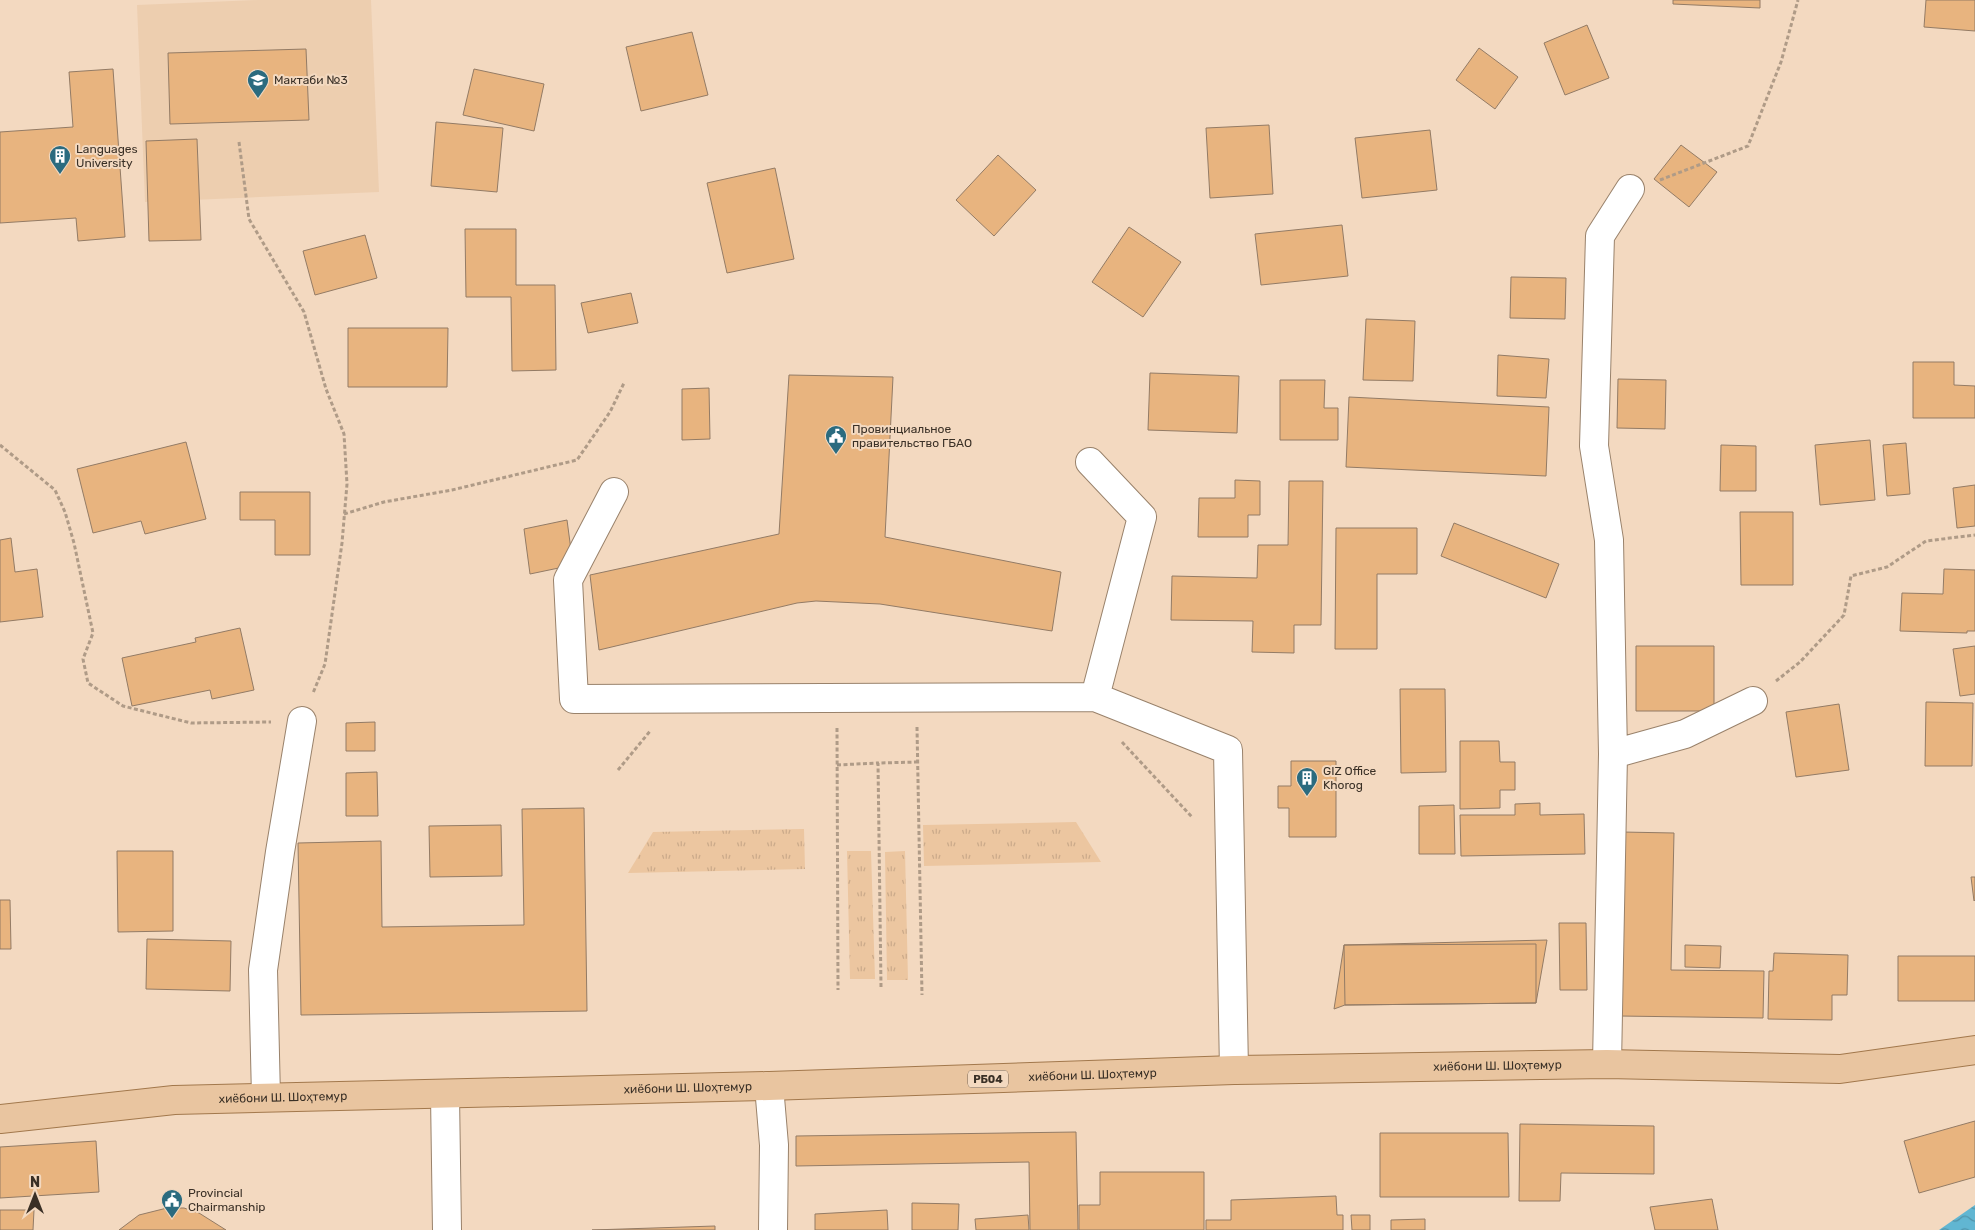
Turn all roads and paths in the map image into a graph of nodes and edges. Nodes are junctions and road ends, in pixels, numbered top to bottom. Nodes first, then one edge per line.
1 (1798, 0) edge
2 (239, 142) dead end
3 (1630, 189) joint
4 (624, 383) dead end
5 (0, 445) edge
6 (1090, 462) dead end
7 (614, 492) dead end
8 (344, 514) junction
9 (1975, 535) edge
10 (1095, 696) junction
11 (1753, 701) joint
12 (302, 721) junction
13 (917, 726) dead end
14 (837, 727) dead end
15 (1120, 740) dead end
16 (1613, 754) junction
17 (918, 762) junction
18 (878, 763) junction
19 (837, 764) junction
20 (1192, 816) dead end
21 (881, 988) dead end
22 (838, 990) dead end
23 (922, 995) dead end
24 (1975, 1050) edge
25 (1606, 1064) junction
26 (1234, 1070) junction
27 (769, 1086) junction
28 (445, 1095) junction
29 (266, 1097) junction
30 (0, 1118) edge
31 (447, 1230) edge
32 (773, 1230) edge

1 - 3 path
2 - 8 path
3 - 16 street
4 - 8 path
5 - 12 path
6 - 10 street
7 - 10 street
8 - 12 path
9 - 11 path
10 - 26 street
11 - 16 street
12 - 29 street
13 - 17 path
14 - 19 path
15 - 20 path
16 - 25 street
17 - 18 path
17 - 23 path
18 - 19 path
18 - 21 path
19 - 22 path
24 - 25 main road, хиёбони Ш. Шоҳтемур / РБ04
25 - 26 main road, хиёбони Ш. Шоҳтемур / РБ04
26 - 27 main road, хиёбони Ш. Шоҳтемур / РБ04
27 - 28 main road, хиёбони Ш. Шоҳтемур / РБ04
27 - 32 street
28 - 29 main road, хиёбони Ш. Шоҳтемур / РБ04
28 - 31 street
29 - 30 main road, хиёбони Ш. Шоҳтемур / РБ04

